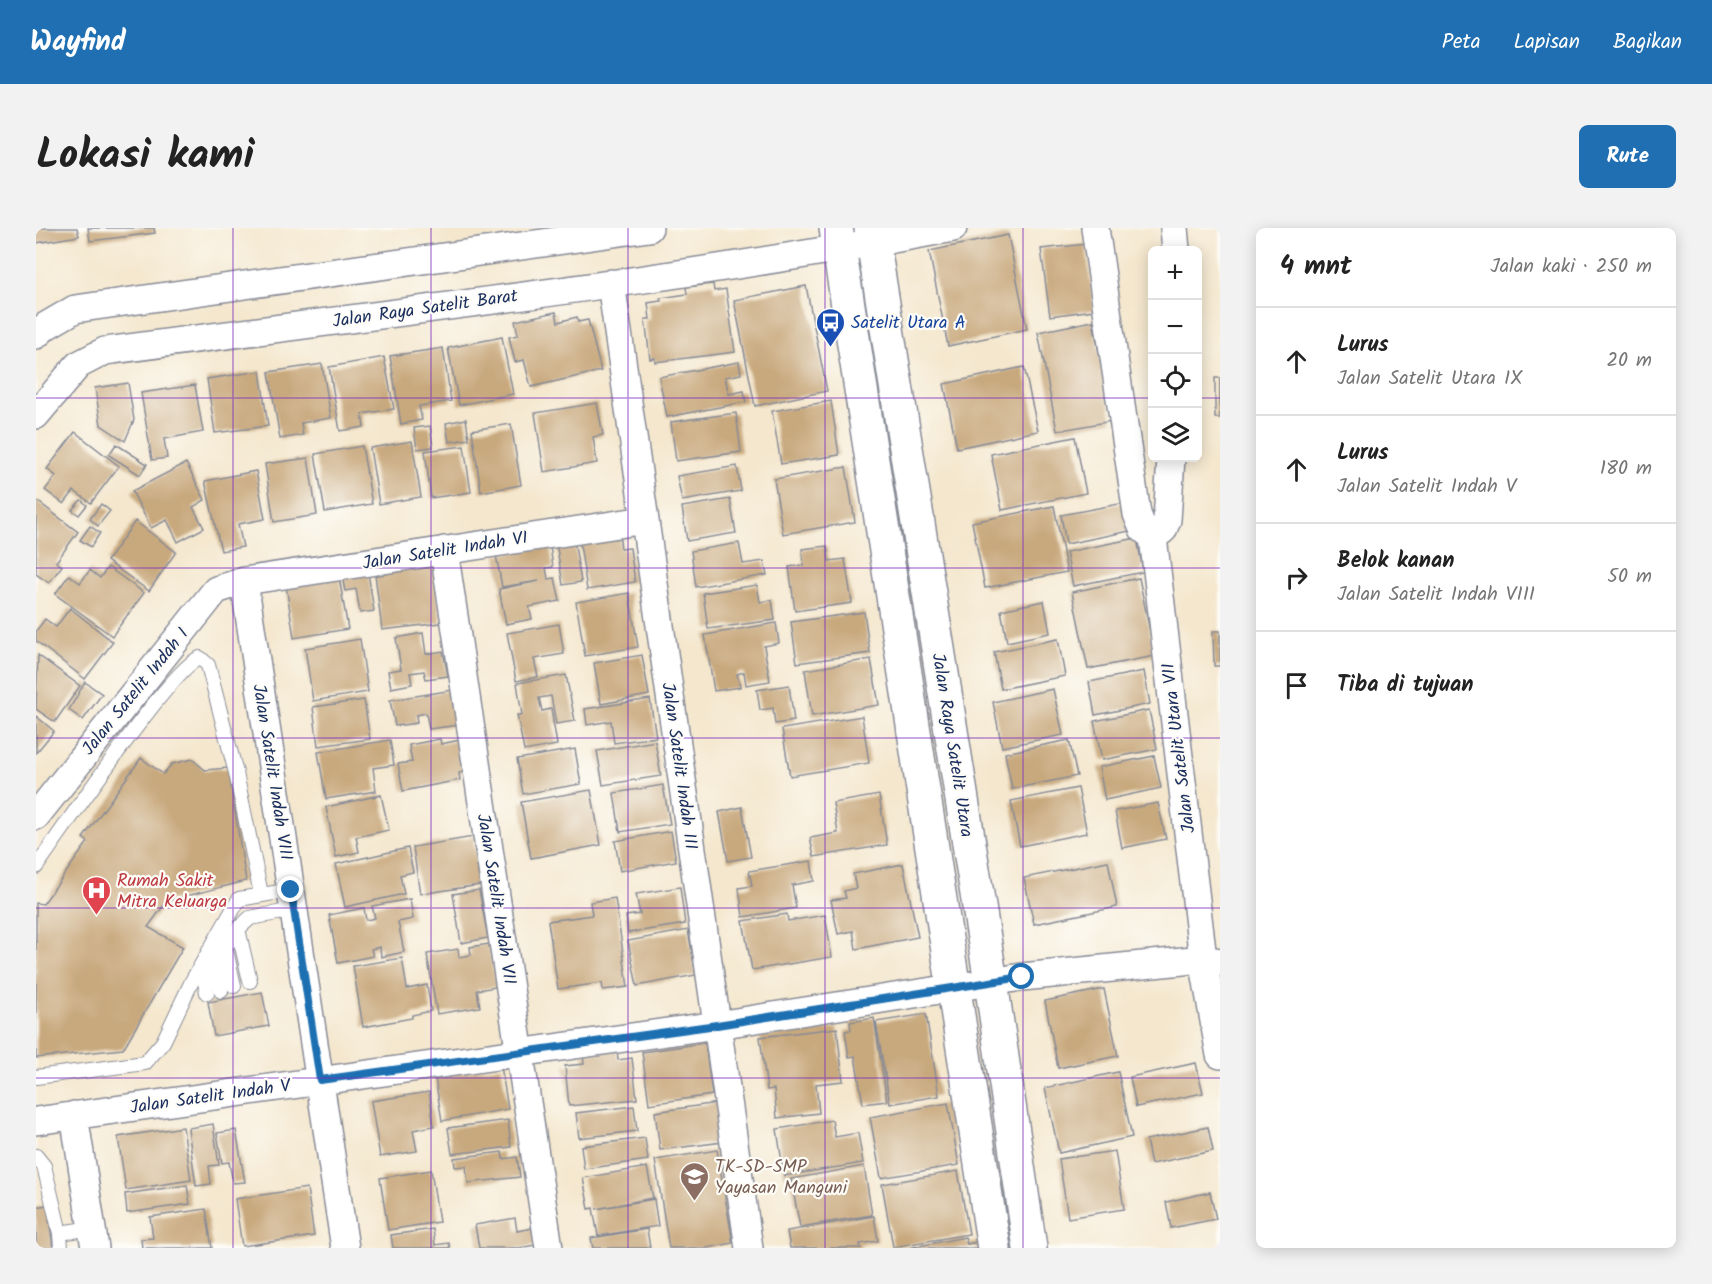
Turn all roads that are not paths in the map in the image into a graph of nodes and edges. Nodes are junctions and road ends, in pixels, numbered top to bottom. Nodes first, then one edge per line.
1 (649, 228) edge
2 (953, 228) edge
3 (1095, 228) edge
4 (1174, 228) edge
5 (872, 235) edge
6 (838, 238) edge
7 (1176, 246) edge
8 (610, 283) junction
9 (36, 335) edge
10 (36, 415) edge
11 (1171, 462) edge
12 (645, 520) junction
13 (1153, 537) junction
14 (444, 550) junction
15 (244, 581) junction
16 (36, 816) edge
17 (36, 867) edge
18 (261, 894) junction
19 (293, 900) junction
20 (238, 929) junction
21 (225, 946) junction
22 (1211, 961) edge
23 (215, 962) junction
24 (198, 979) junction
25 (250, 981) dead end
26 (991, 982) junction
27 (954, 987) junction
28 (207, 993) dead end
29 (717, 1025) junction
30 (520, 1052) junction
31 (1220, 1055) edge
32 (36, 1077) edge
33 (320, 1080) junction
34 (74, 1115) junction
35 (36, 1121) edge
36 (36, 1156) edge
37 (60, 1233) junction
38 (93, 1238) edge
39 (61, 1248) edge
40 (345, 1248) edge
41 (549, 1248) edge
42 (749, 1248) edge
43 (994, 1248) edge
44 (1030, 1248) edge

1 - 9 street
2 - 5 street
3 - 13 street, Jalan Satelit Utara VII
4 - 7 street
5 - 6 street
5 - 26 street, Jalan Raya Satelit Utara
6 - 8 street, Jalan Raya Satelit Barat
6 - 27 street, Jalan Raya Satelit Utara
8 - 10 street, Jalan Raya Satelit Barat
8 - 12 street, Jalan Satelit Indah III
11 - 13 street
12 - 14 street, Jalan Satelit Indah VI
12 - 29 street, Jalan Satelit Indah III
13 - 22 street, Jalan Satelit Utara VII
14 - 15 street, Jalan Satelit Indah VI
14 - 30 street, Jalan Satelit Indah VII
15 - 16 street, Jalan Satelit Indah I
15 - 19 street, Jalan Satelit Indah VIII
17 - 18 lane
18 - 19 lane
18 - 24 lane
19 - 20 lane
19 - 33 street, Jalan Satelit Indah VIII
20 - 21 lane
20 - 25 lane
21 - 23 lane
21 - 23 lane
22 - 26 street, Jalan Satelit Indah V
22 - 31 street, Jalan Satelit Utara VII
23 - 24 lane
24 - 28 lane
24 - 32 lane
26 - 27 street, Jalan Satelit Indah V
26 - 44 street, Jalan Raya Satelit Utara
27 - 29 street, Jalan Satelit Indah V
27 - 43 street, Jalan Raya Satelit Utara
29 - 30 street, Jalan Satelit Indah V
29 - 42 street, Jalan Satelit Indah III
30 - 33 street, Jalan Satelit Indah V
30 - 41 street, Jalan Satelit Indah VII
33 - 34 street, Jalan Satelit Indah V
33 - 40 street, Jalan Satelit Indah VIII
34 - 35 street, Jalan Satelit Indah V
34 - 38 street
36 - 37 lane
37 - 38 lane
37 - 39 lane

